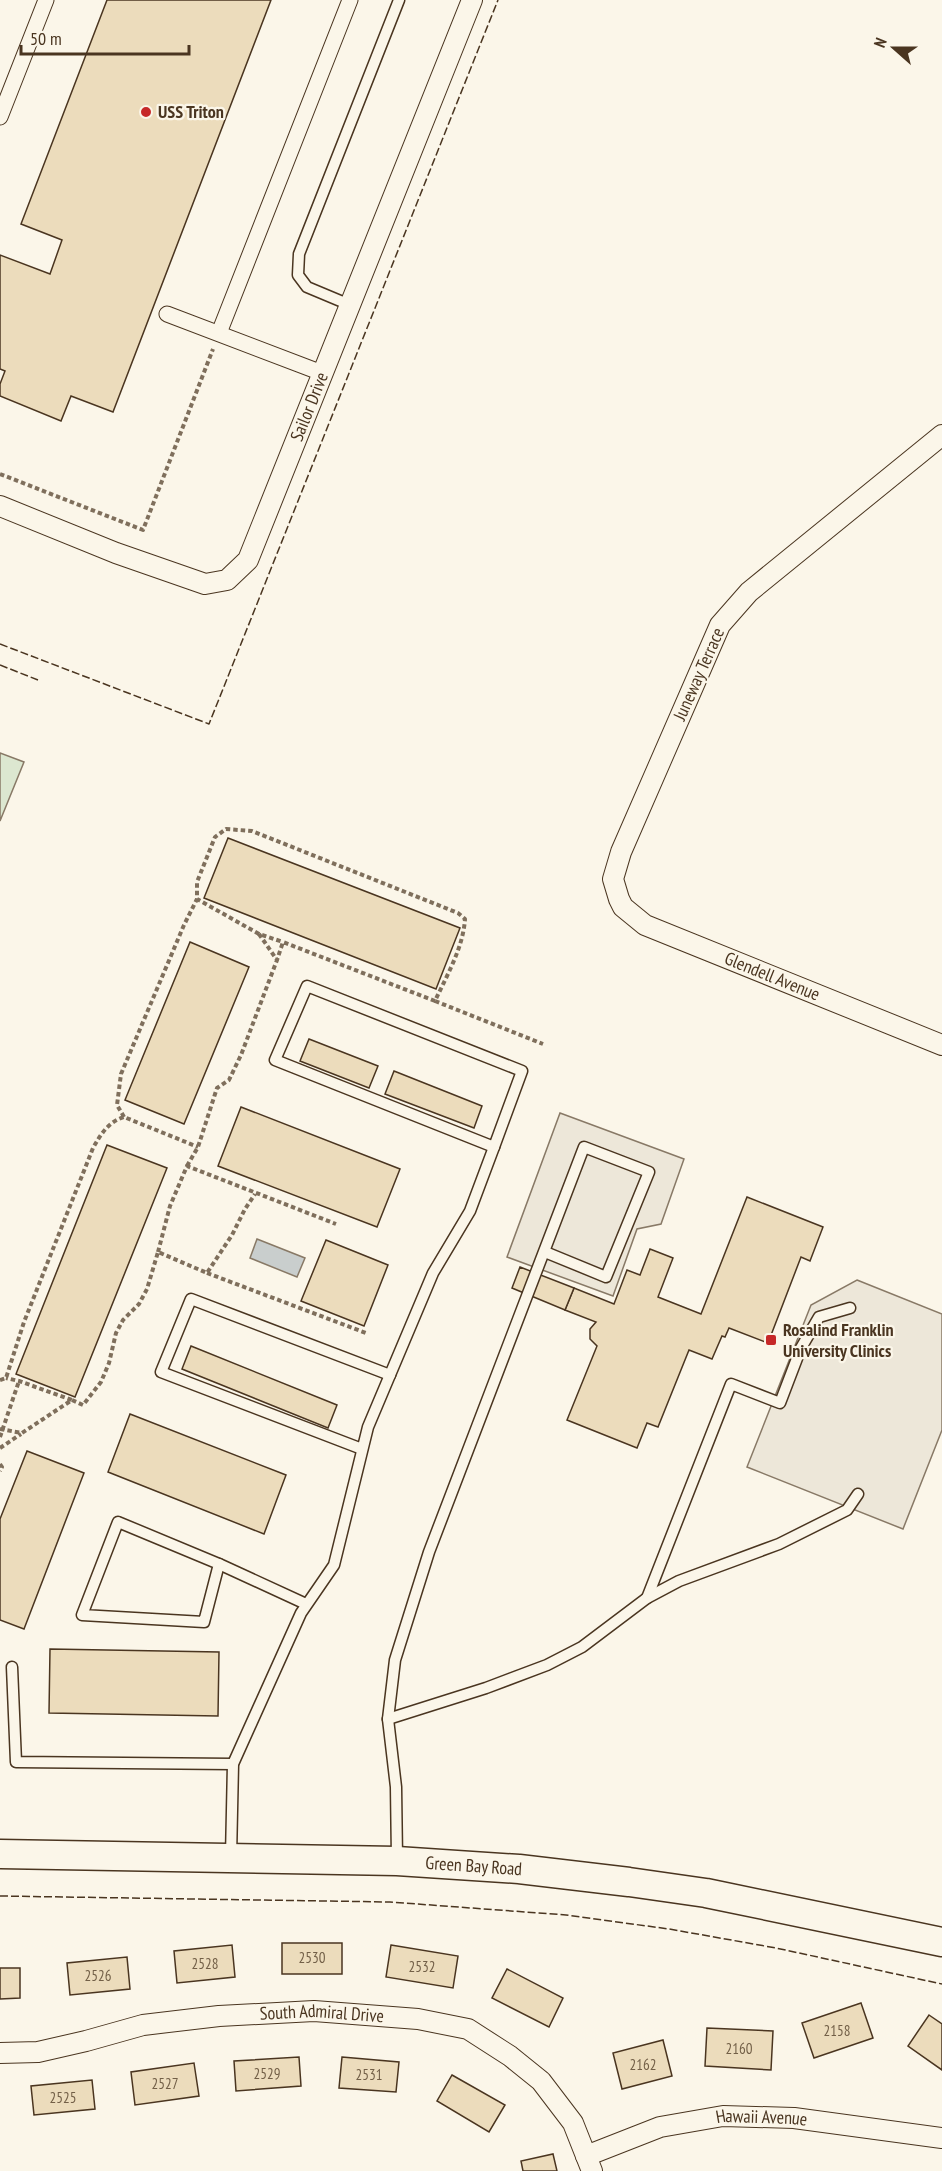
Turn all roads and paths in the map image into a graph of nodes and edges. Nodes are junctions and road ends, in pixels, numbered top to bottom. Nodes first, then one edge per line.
1 (46, 0) edge
2 (350, 0) edge
3 (399, 0) edge
4 (472, 0) edge
5 (0, 117) edge
6 (350, 305) junction
7 (166, 314) dead end
8 (219, 333) junction
9 (322, 373) junction
10 (942, 435) edge
11 (0, 474) edge
12 (0, 506) edge
13 (616, 890) joint
14 (197, 899) junction
15 (260, 934) junction
16 (283, 942) junction
17 (277, 960) junction
18 (435, 1001) junction
19 (543, 1044) dead end
20 (942, 1045) edge
21 (124, 1117) junction
22 (198, 1147) junction
23 (494, 1147) junction
24 (187, 1166) junction
25 (255, 1194) junction
26 (336, 1224) dead end
27 (158, 1252) junction
28 (544, 1252) junction
29 (207, 1274) junction
30 (850, 1308) dead end
31 (366, 1333) dead end
32 (390, 1376) junction
33 (6, 1378) junction
34 (0, 1380) edge
35 (19, 1381) junction
36 (72, 1400) junction
37 (2, 1429) edge
38 (22, 1434) junction
39 (0, 1437) edge
40 (0, 1448) edge
41 (362, 1449) junction
42 (0, 1464) edge
43 (0, 1471) edge
44 (858, 1494) dead end
45 (219, 1564) junction
46 (647, 1598) junction
47 (306, 1604) junction
48 (12, 1667) dead end
49 (388, 1719) junction
50 (232, 1764) junction
51 (0, 1854) edge
52 (231, 1857) junction
53 (397, 1861) junction
54 (942, 1942) edge
55 (0, 2053) edge
56 (942, 2138) edge
57 (589, 2164) edge

1 - 5 street
2 - 8 street
3 - 6 lane
4 - 6 street, Sailor Drive
6 - 9 street, Sailor Drive
7 - 8 street
8 - 9 street
8 - 11 path
9 - 12 street, Sailor Drive
10 - 13 street, Juneway Terrace
13 - 20 street, Glendell Avenue
14 - 15 path
14 - 18 path
14 - 21 path
15 - 16 path
15 - 17 path
16 - 17 path
16 - 18 path
17 - 22 path
18 - 19 path
21 - 22 path
21 - 33 path
22 - 24 path
23 - 23 lane
23 - 32 lane
24 - 25 path
24 - 27 path
25 - 26 path
25 - 29 path
27 - 29 path
27 - 36 path
28 - 28 lane
28 - 49 lane
29 - 31 path
30 - 46 lane
32 - 41 lane
32 - 41 lane
33 - 34 path
33 - 35 path
35 - 36 path
35 - 37 path
36 - 38 path
37 - 38 path
37 - 39 path
38 - 40 path
41 - 47 lane
42 - 43 path
44 - 46 lane
45 - 45 lane
45 - 47 lane
46 - 49 lane
47 - 50 lane
48 - 50 lane
49 - 53 lane
50 - 52 lane
51 - 52 main road, Green Bay Road
52 - 53 main road, Green Bay Road
53 - 54 main road, Green Bay Road
55 - 57 street, South Admiral Drive
56 - 57 street, Hawaii Avenue

